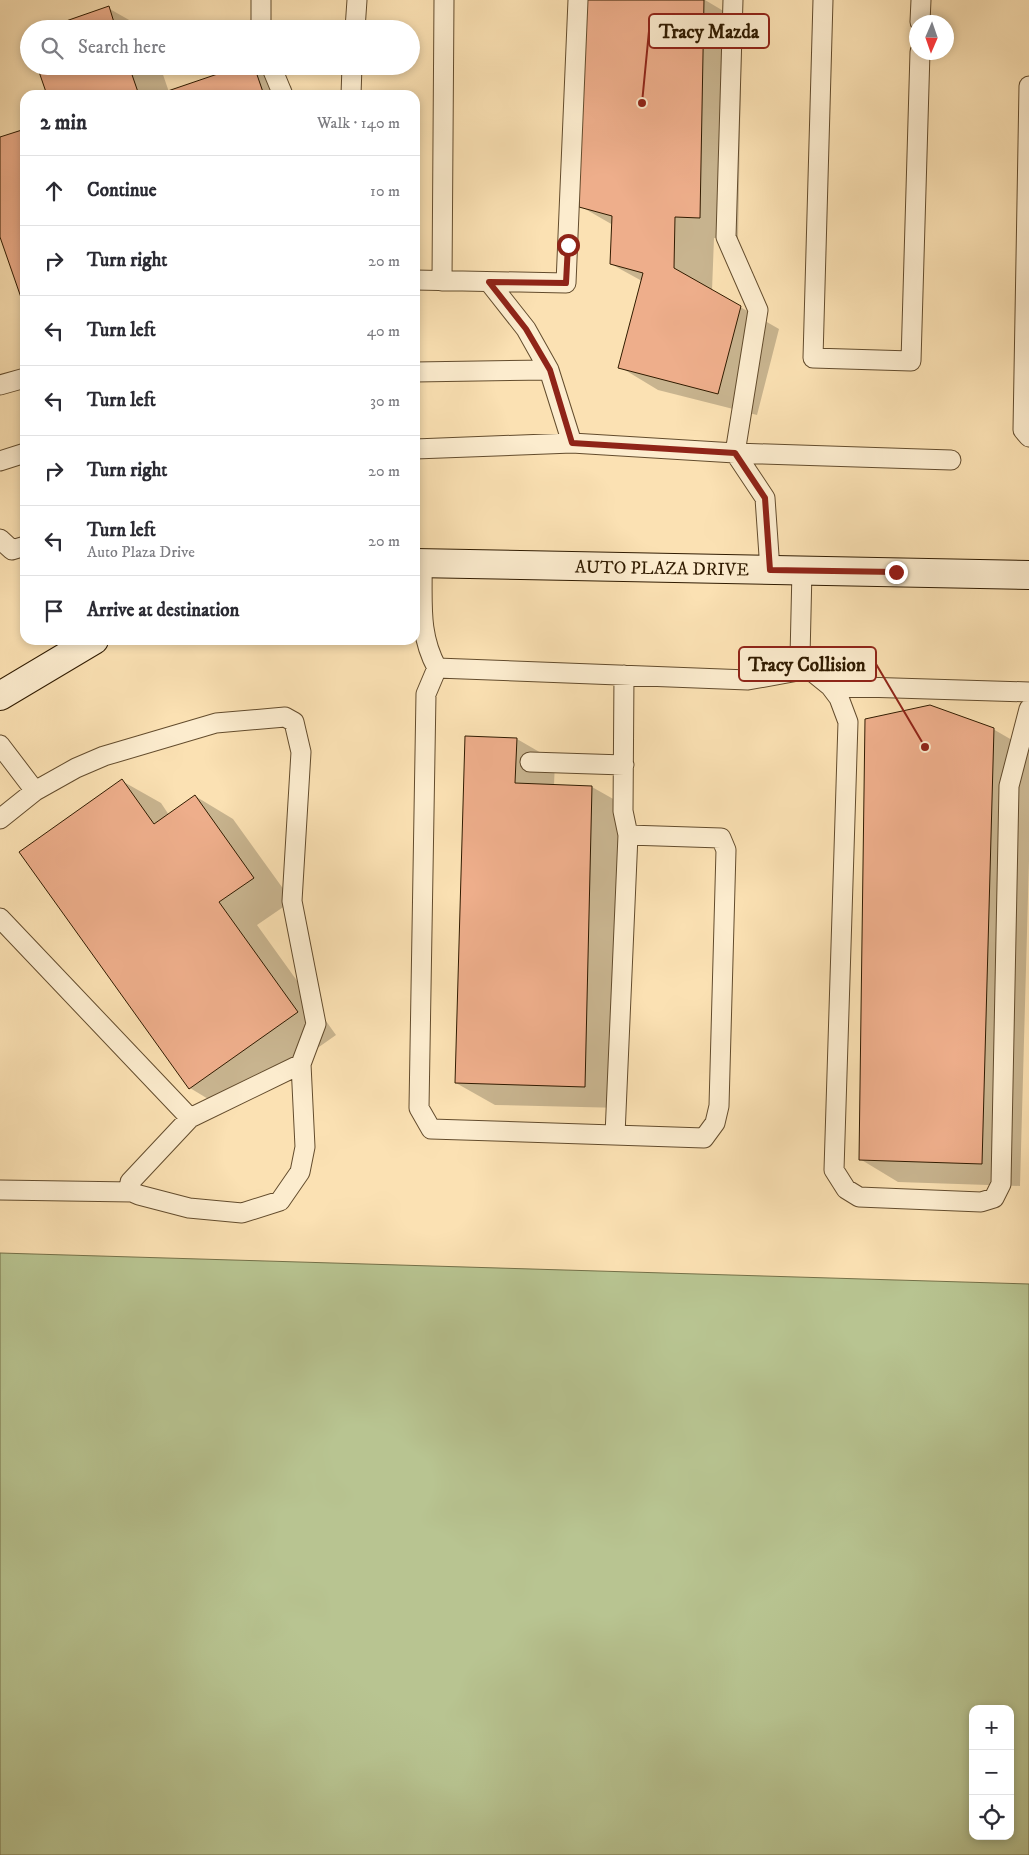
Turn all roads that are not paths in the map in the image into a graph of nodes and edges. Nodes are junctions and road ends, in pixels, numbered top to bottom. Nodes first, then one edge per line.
1 (261, 0) edge
2 (356, 0) edge
3 (444, 0) edge
4 (578, 0) edge
5 (733, 0) edge
6 (823, 0) edge
7 (921, 0) edge
8 (920, 15) edge
9 (261, 20) edge
10 (355, 20) edge
11 (920, 60) edge
12 (275, 75) edge
13 (351, 75) edge
14 (1029, 86) edge
15 (281, 90) edge
16 (350, 90) edge
17 (1028, 174) edge
18 (420, 280) edge
19 (442, 280) junction
20 (489, 282) junction
21 (550, 370) junction
22 (420, 372) edge
23 (20, 379) edge
24 (0, 385) edge
25 (1029, 437) edge
26 (572, 443) junction
27 (420, 449) edge
28 (735, 453) junction
29 (20, 455) edge
30 (951, 460) dead end
31 (0, 461) edge
32 (0, 539) edge
33 (20, 548) edge
34 (420, 563) edge
35 (770, 570) junction
36 (802, 570) junction
37 (1029, 575) edge
38 (420, 580) edge
39 (86, 645) edge
40 (437, 668) junction
41 (809, 669) junction
42 (624, 675) junction
43 (830, 686) junction
44 (1029, 692) edge
45 (0, 696) edge
46 (1029, 709) edge
47 (0, 745) edge
48 (530, 762) dead end
49 (624, 765) junction
50 (35, 791) junction
51 (0, 819) edge
52 (628, 835) junction
53 (0, 918) edge
54 (301, 1064) junction
55 (190, 1118) junction
56 (615, 1135) junction
57 (0, 1190) edge
58 (132, 1192) junction

1 - 9 lane
2 - 10 lane
3 - 19 lane
4 - 20 lane
5 - 28 lane
6 - 11 lane
7 - 8 lane
12 - 15 lane
13 - 16 lane
14 - 17 lane
17 - 25 lane
18 - 19 lane
19 - 20 lane
20 - 21 lane
21 - 22 lane
21 - 26 lane
23 - 24 lane
26 - 27 lane
26 - 28 lane
28 - 30 lane
28 - 35 lane
29 - 31 lane
32 - 33 lane
34 - 35 street, AUTO PLAZA DRIVE
35 - 36 street, AUTO PLAZA DRIVE
36 - 37 street, AUTO PLAZA DRIVE
36 - 41 lane
38 - 40 lane
39 - 45 street
40 - 42 lane
40 - 56 lane
41 - 42 lane
41 - 43 lane
42 - 49 lane
43 - 44 lane
43 - 46 lane
47 - 50 lane
48 - 49 lane
49 - 52 lane
50 - 51 lane
50 - 54 lane
52 - 56 lane
52 - 56 lane
53 - 55 lane
54 - 55 lane
54 - 58 lane
55 - 58 lane
57 - 58 lane

